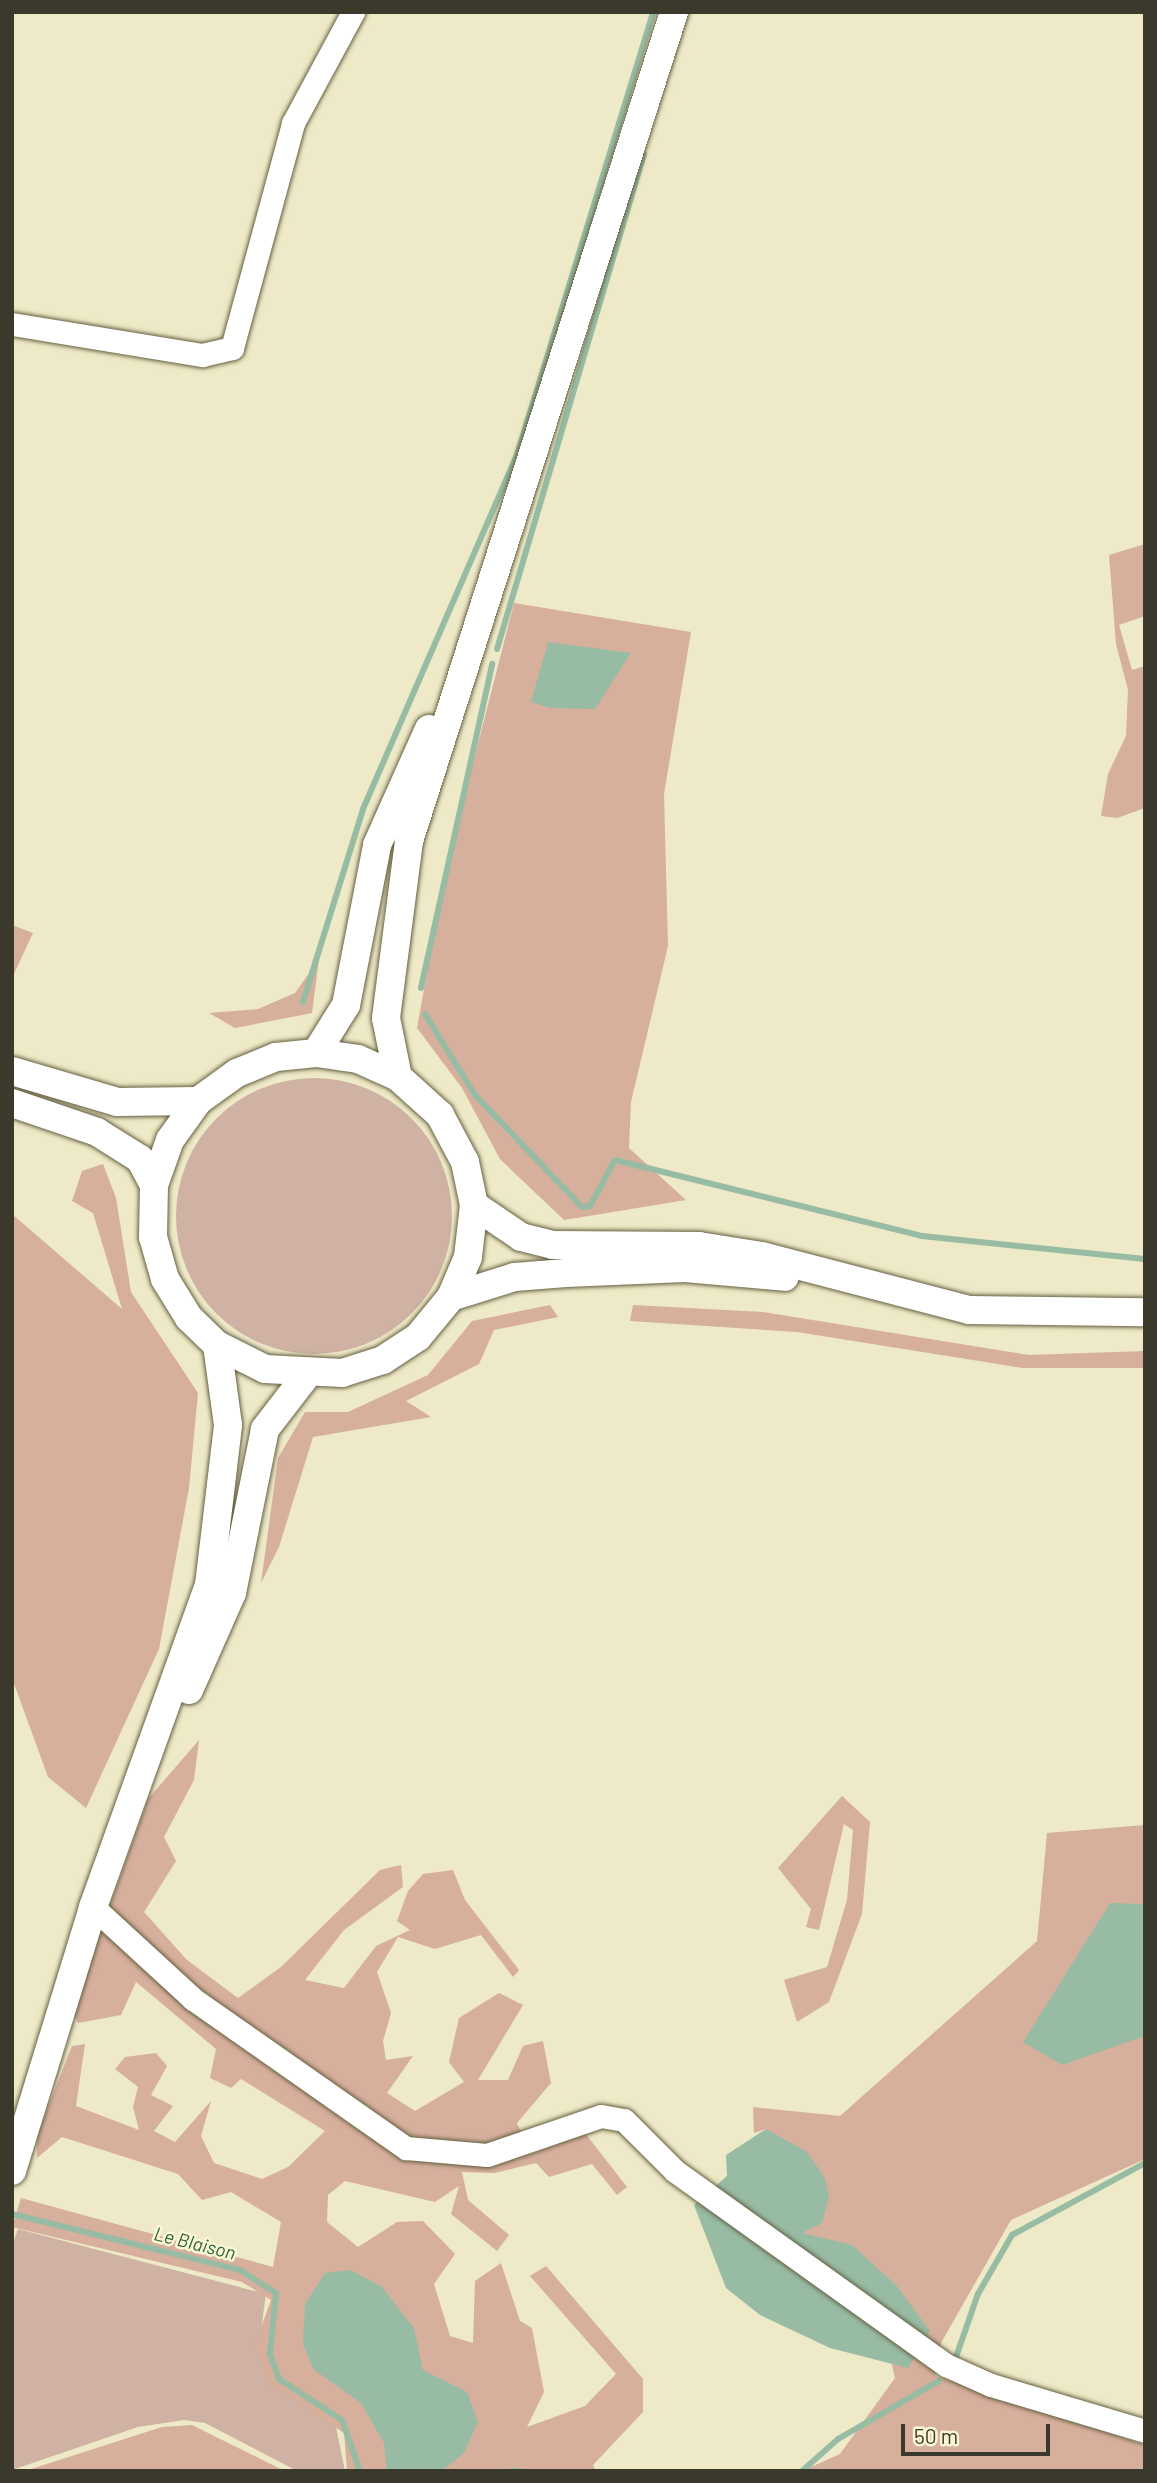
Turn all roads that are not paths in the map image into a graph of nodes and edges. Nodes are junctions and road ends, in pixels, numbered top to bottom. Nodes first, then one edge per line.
1 (352, 12) edge
2 (674, 12) edge
3 (12, 324) edge
4 (488, 607) junction
5 (316, 1053) junction
6 (12, 1071) edge
7 (398, 1077) junction
8 (198, 1101) junction
9 (12, 1103) edge
10 (154, 1185) junction
11 (474, 1205) junction
12 (451, 1297) junction
13 (916, 1298) junction
14 (1145, 1312) edge
15 (217, 1345) junction
16 (306, 1376) junction
17 (149, 1763) junction
18 (93, 1908) junction
19 (12, 2171) edge
20 (1145, 2431) edge

1 - 3 street
2 - 4 main road
4 - 5 main road
4 - 7 main road
5 - 7 main road
5 - 8 main road
6 - 8 main road
7 - 11 main road
8 - 10 main road
9 - 10 main road
10 - 15 main road
11 - 12 main road
11 - 13 main road
12 - 13 main road
12 - 16 main road
13 - 14 main road
15 - 16 main road
15 - 17 main road
16 - 17 main road
17 - 18 main road
18 - 19 main road
18 - 20 street

